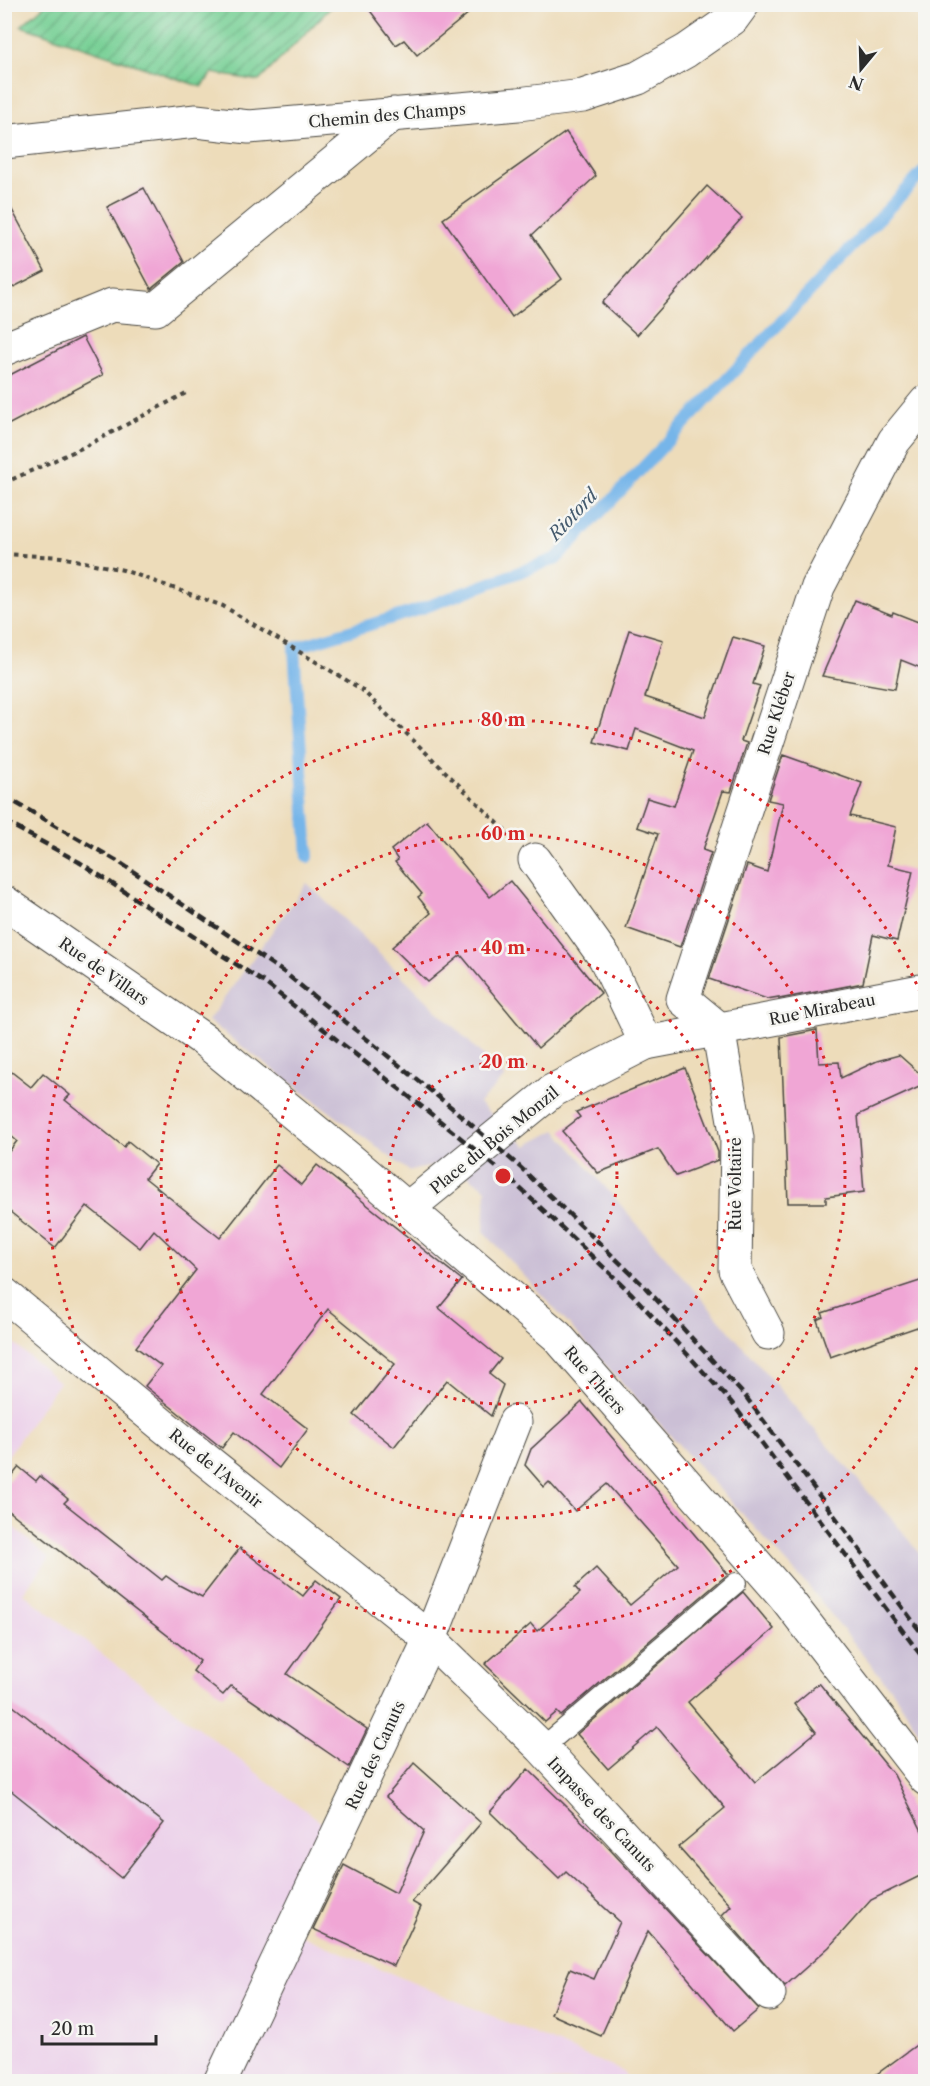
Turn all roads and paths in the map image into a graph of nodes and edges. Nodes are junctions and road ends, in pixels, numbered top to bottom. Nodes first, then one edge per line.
1 (743, 4) edge
2 (393, 114) junction
3 (4, 142) edge
4 (4, 349) edge
5 (188, 392) dead end
6 (926, 402) edge
7 (4, 483) edge
8 (4, 554) edge
9 (536, 860) joint
10 (4, 902) edge
11 (926, 990) edge
12 (718, 1028) junction
13 (204, 1040) joint
14 (646, 1043) junction
15 (407, 1209) junction
16 (4, 1294) edge
17 (768, 1333) dead end
18 (515, 1422) dead end
19 (736, 1583) dead end
20 (430, 1639) junction
21 (542, 1748) junction
22 (926, 1779) edge
23 (769, 1994) dead end
24 (220, 2082) edge

1 - 2 street, Chemin des Champs
2 - 3 street, Chemin des Champs
2 - 4 street
5 - 7 path
6 - 12 street, Rue Kléber
8 - 9 path
9 - 14 street
10 - 13 street, Rue de Villars
11 - 12 street, Rue Mirabeau
12 - 14 street, Place du Bois Monzil
12 - 17 street, Rue Voltaire
13 - 15 street, Rue Thiers
14 - 15 street, Place du Bois Monzil
15 - 22 street, Rue Thiers
16 - 20 street, Rue de l'Avenir
18 - 20 street, Rue des Canuts
19 - 21 lane
20 - 21 street, Impasse des Canuts
20 - 24 street, Rue des Canuts
21 - 23 street, Impasse des Canuts

